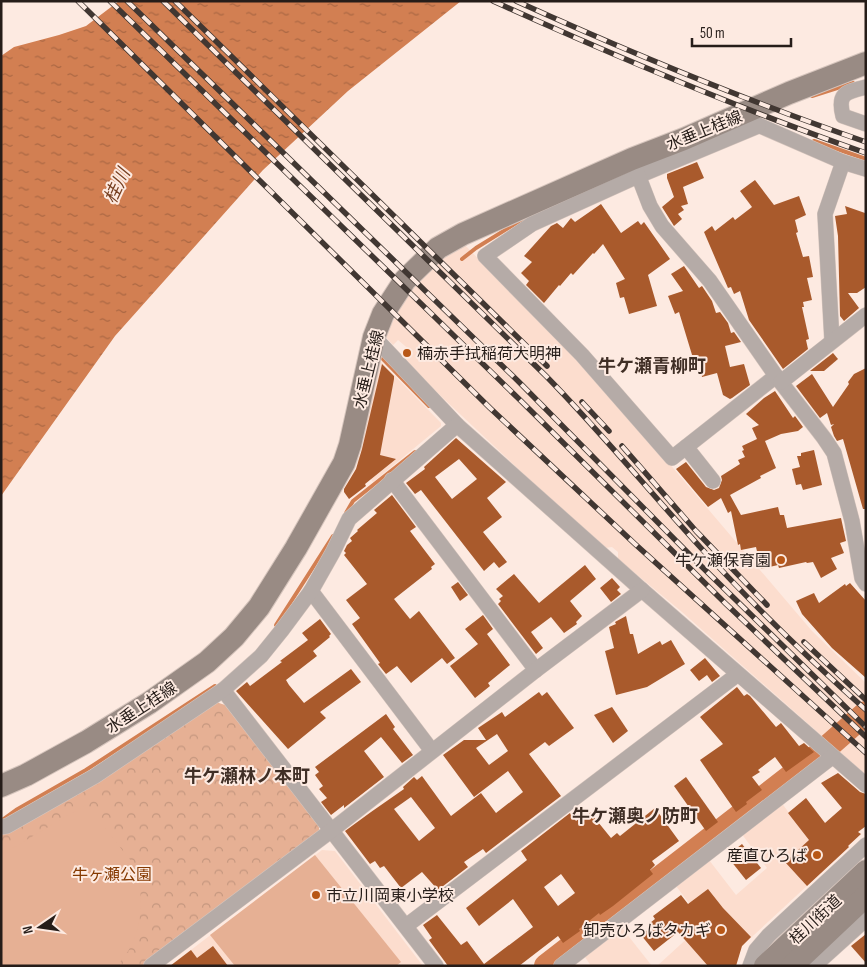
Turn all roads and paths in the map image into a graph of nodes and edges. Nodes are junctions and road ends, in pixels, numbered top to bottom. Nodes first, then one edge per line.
1 (866, 63) edge
2 (866, 87) edge
3 (749, 121) junction
4 (866, 124) edge
5 (843, 162) junction
6 (635, 168) junction
7 (866, 169) edge
8 (866, 315) edge
9 (832, 341) junction
10 (381, 345) junction
11 (779, 379) junction
12 (457, 425) junction
13 (686, 447) junction
14 (392, 480) junction
15 (713, 481) dead end
16 (859, 518) edge
17 (866, 584) edge
18 (311, 590) junction
19 (642, 590) junction
20 (536, 670) junction
21 (738, 674) junction
22 (224, 690) junction
23 (432, 751) junction
24 (828, 753) junction
25 (1, 786) edge
26 (866, 786) edge
27 (1, 827) edge
28 (332, 830) junction
29 (866, 845) edge
30 (866, 871) edge
31 (866, 896) edge
32 (866, 919) edge
33 (406, 926) junction
34 (151, 966) edge
35 (436, 966) edge
36 (561, 966) edge
37 (750, 966) edge
38 (765, 966) edge
39 (792, 966) edge
40 (814, 966) edge

1 - 3 main road, 水垂上桂線
2 - 4 street
3 - 5 street
3 - 6 main road, 水垂上桂線
5 - 7 street
5 - 9 street
6 - 10 main road, 水垂上桂線
6 - 11 street
6 - 13 street
8 - 9 street
9 - 11 street
10 - 12 street
10 - 25 main road, 水垂上桂線
11 - 13 street
11 - 16 street
12 - 14 street
12 - 19 street
13 - 15 street
14 - 18 street
14 - 20 street
16 - 17 street
18 - 22 street
18 - 23 street
19 - 20 street
19 - 21 street
20 - 23 street
21 - 24 street
21 - 33 street
22 - 27 street
22 - 28 street
23 - 28 street
24 - 26 street
24 - 36 street
28 - 33 street
28 - 34 street
29 - 37 street
30 - 38 main road, 桂川街道
31 - 39 main road, 桂川街道
32 - 40 street
33 - 35 street

